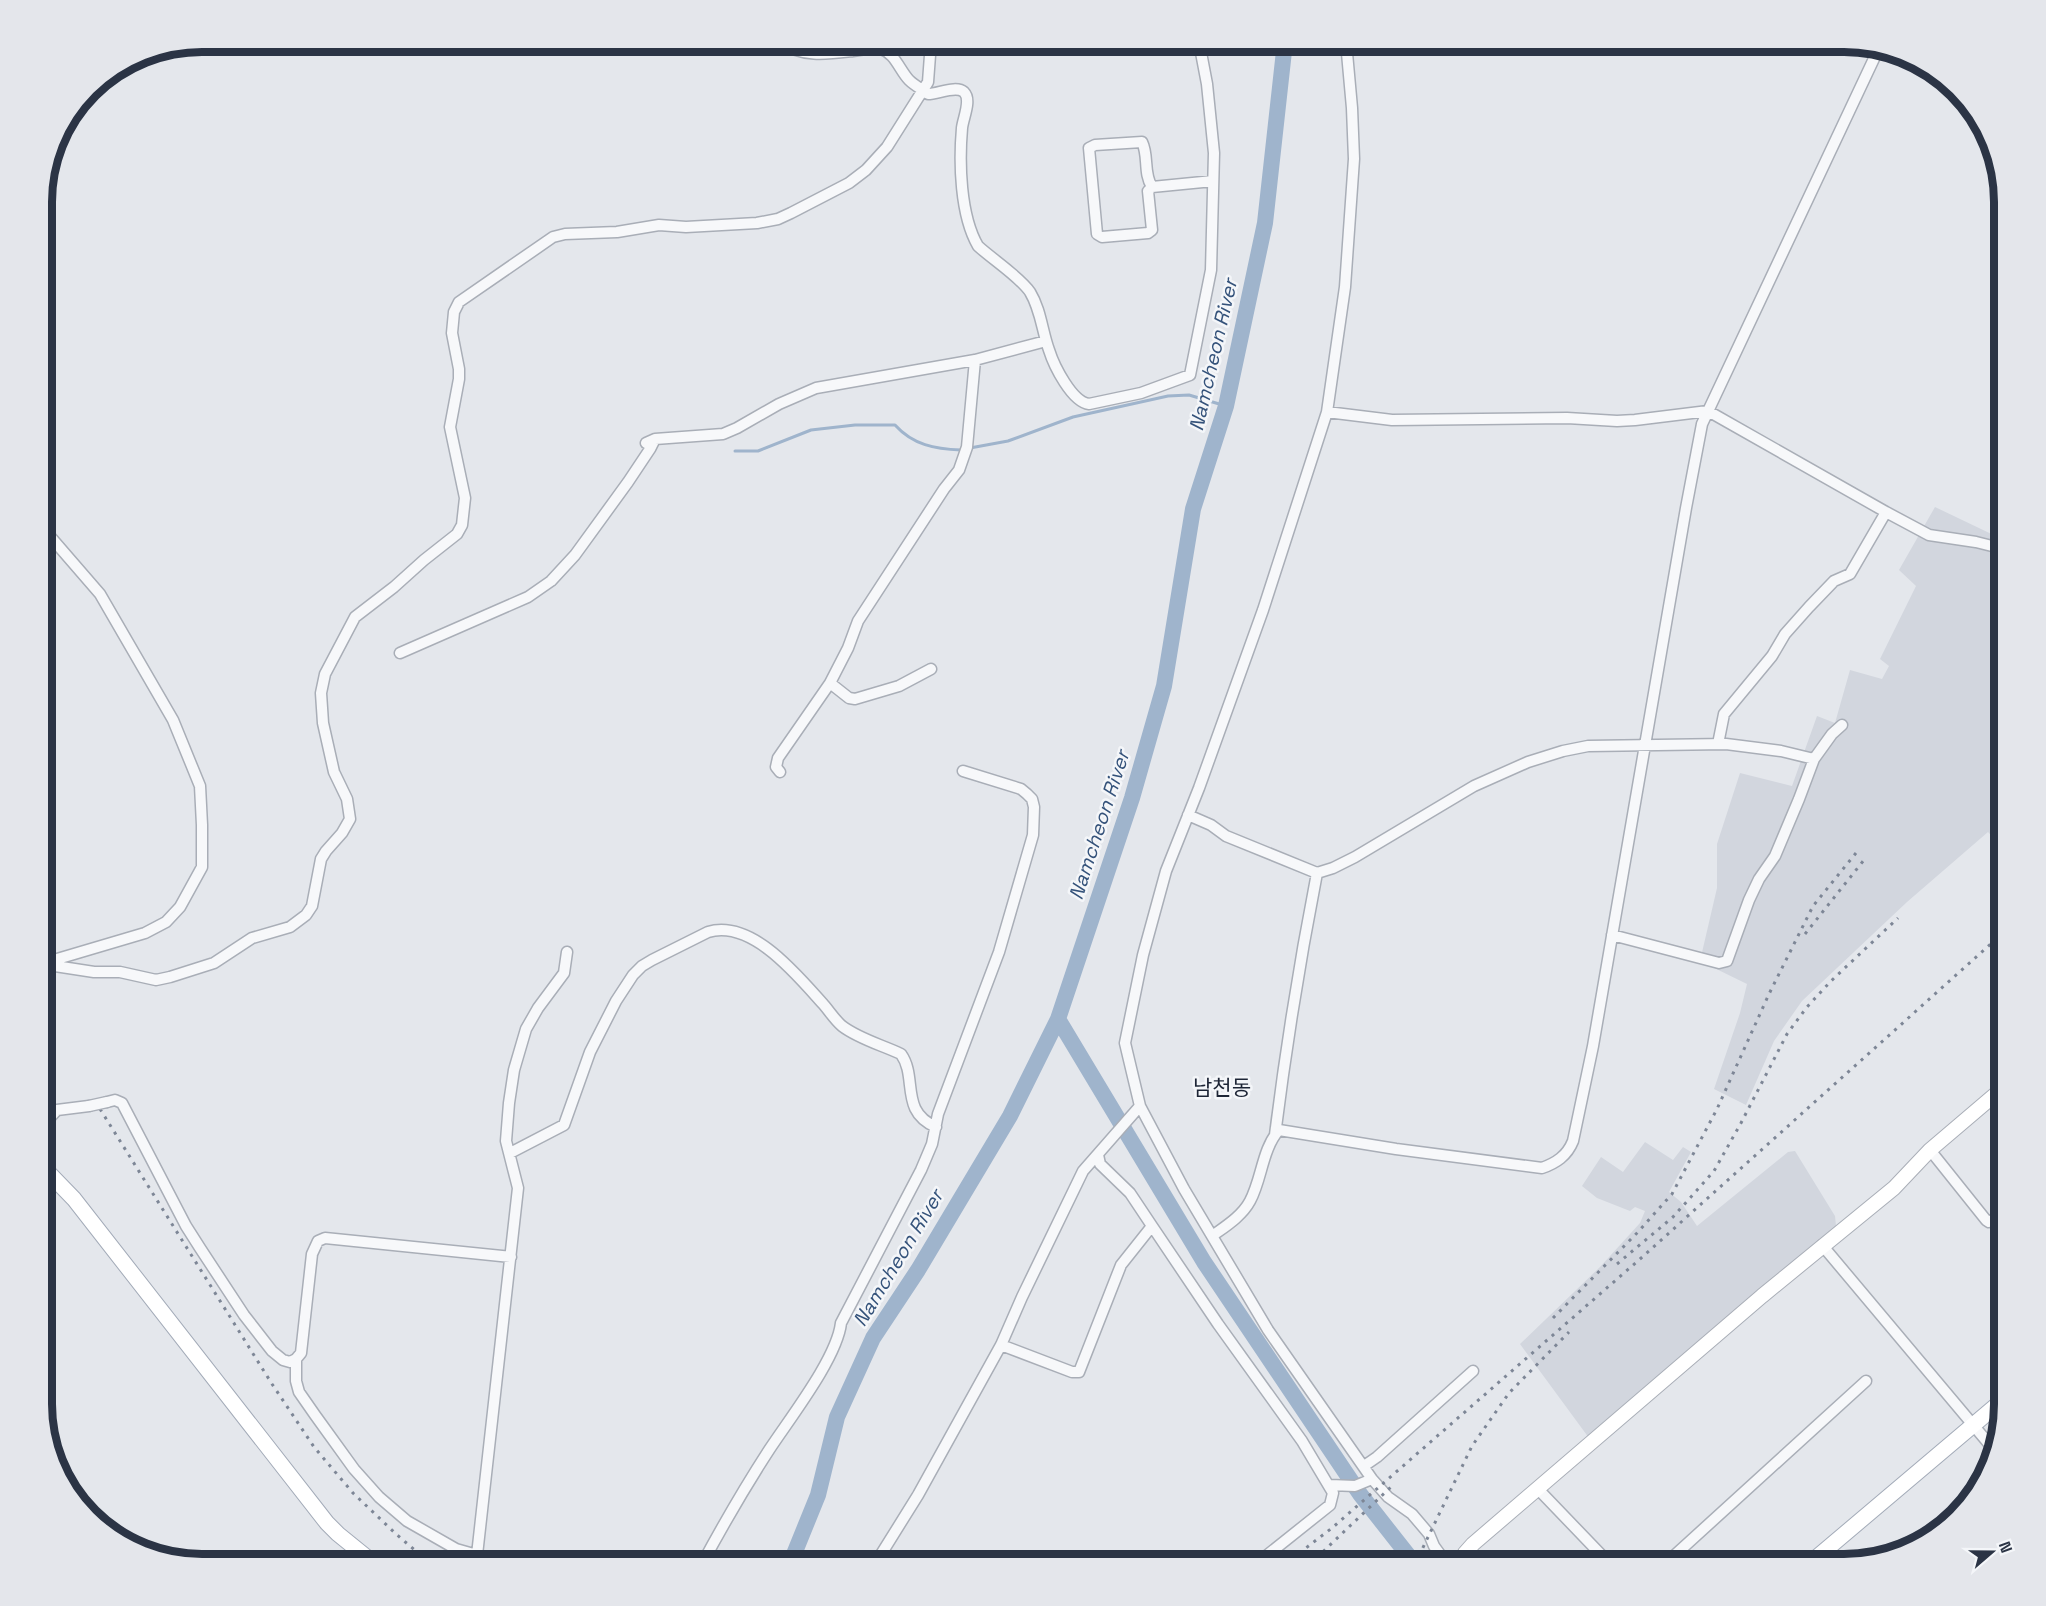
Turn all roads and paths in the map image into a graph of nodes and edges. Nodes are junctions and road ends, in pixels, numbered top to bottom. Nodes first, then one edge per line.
1 (803, 52) edge
2 (840, 52) edge
3 (887, 52) edge
4 (930, 52) edge
5 (1201, 52) edge
6 (1347, 52) edge
7 (1876, 57) edge
8 (923, 90) junction
9 (1213, 181) junction
10 (1152, 187) junction
11 (1046, 340) junction
12 (975, 360) junction
13 (1708, 411) junction
14 (1327, 412) junction
15 (1886, 512) junction
16 (53, 540) edge
17 (1994, 546) edge
18 (400, 652) dead end
19 (931, 669) dead end
20 (830, 683) junction
21 (1842, 724) dead end
22 (1645, 744) junction
23 (1718, 744) junction
24 (1814, 759) junction
25 (963, 771) dead end
26 (780, 772) dead end
27 (1188, 815) junction
28 (1317, 873) junction
29 (1612, 935) junction
30 (567, 952) dead end
31 (53, 961) edge
32 (53, 966) edge
33 (1994, 1096) edge
34 (53, 1110) edge
35 (57, 1110) junction
36 (1136, 1110) junction
37 (53, 1114) edge
38 (936, 1127) junction
39 (1275, 1135) junction
40 (1930, 1150) junction
41 (510, 1153) junction
42 (1098, 1155) junction
43 (53, 1177) edge
44 (1994, 1220) edge
45 (1152, 1226) junction
46 (1212, 1236) junction
47 (1822, 1245) junction
48 (511, 1257) junction
49 (1001, 1345) junction
50 (296, 1359) junction
51 (1473, 1371) dead end
52 (1866, 1382) dead end
53 (1994, 1408) edge
54 (1973, 1425) junction
55 (1988, 1443) edge
56 (1364, 1466) junction
57 (1372, 1479) junction
58 (1330, 1485) junction
59 (1537, 1488) junction
60 (363, 1554) edge
61 (467, 1554) edge
62 (479, 1554) edge
63 (708, 1554) edge
64 (881, 1554) edge
65 (1269, 1554) edge
66 (1440, 1554) edge
67 (1464, 1554) edge
68 (1600, 1554) edge
69 (1676, 1554) edge
70 (1821, 1554) edge

1 - 2 street
3 - 8 street
4 - 8 street
5 - 9 street
6 - 14 street
7 - 13 street
8 - 11 street
8 - 32 street
9 - 10 street
9 - 11 street
10 - 10 street
11 - 12 street
12 - 18 street
12 - 20 street
13 - 14 street
13 - 15 street
13 - 22 street
14 - 27 street
15 - 17 street
15 - 23 street
16 - 31 street
19 - 20 street
20 - 26 street
21 - 24 street
22 - 23 street
22 - 28 street
22 - 29 street
23 - 24 street
24 - 29 street
25 - 38 street
27 - 28 street
27 - 36 street
28 - 39 street
29 - 39 street
30 - 41 street
33 - 40 main road
34 - 35 street
35 - 37 street
35 - 50 street, bridge
36 - 42 street
36 - 46 street
38 - 41 street
38 - 63 street
39 - 46 street
40 - 44 street
40 - 47 main road
41 - 48 street
42 - 45 street
42 - 49 street
43 - 60 main road
45 - 49 street
45 - 58 street
46 - 56 street
47 - 54 street
47 - 59 main road
48 - 50 street
48 - 62 street
49 - 64 street
50 - 61 street
51 - 56 street
52 - 69 street
53 - 54 main road
54 - 55 street
54 - 70 main road
56 - 57 street
57 - 58 street
57 - 66 street
58 - 65 street
59 - 67 main road
59 - 68 street

